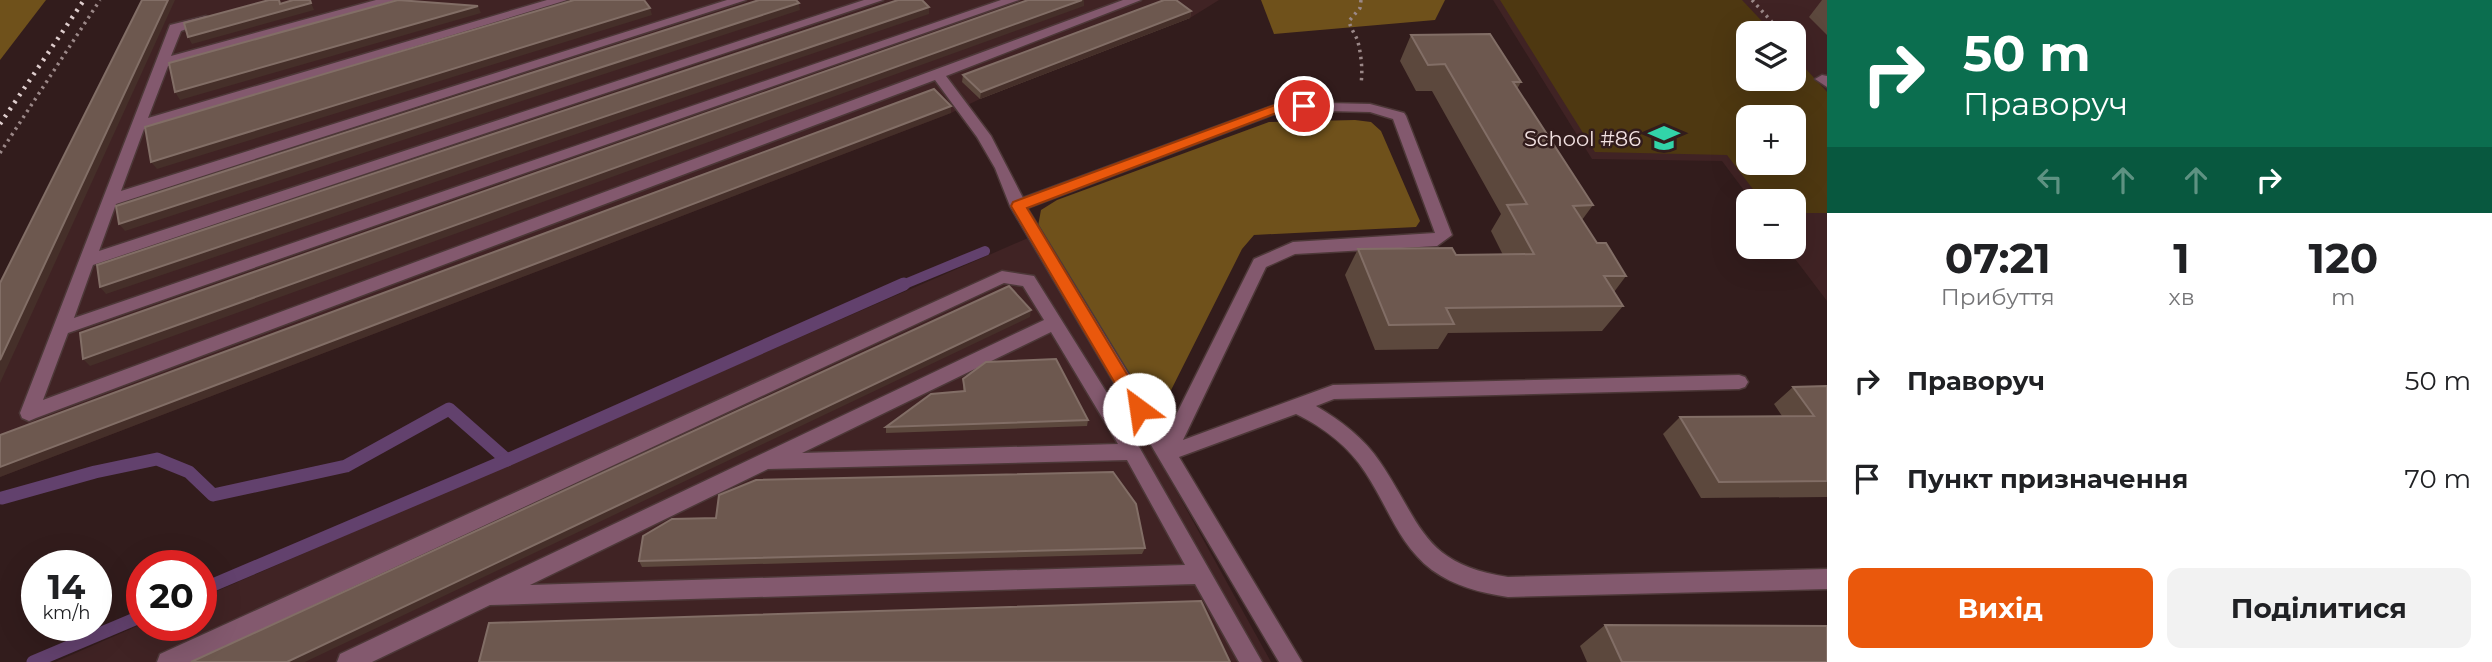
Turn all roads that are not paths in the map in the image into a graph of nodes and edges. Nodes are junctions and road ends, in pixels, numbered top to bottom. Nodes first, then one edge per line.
1 (390, 0) edge
2 (561, 0) edge
3 (740, 0) edge
4 (877, 0) edge
5 (1013, 0) edge
6 (1135, 0) edge
7 (228, 14) edge
8 (162, 63) junction
9 (937, 74) junction
10 (138, 126) junction
11 (110, 201) junction
12 (1018, 206) junction
13 (87, 261) junction
14 (1053, 323) junction
15 (61, 329) junction
16 (1739, 382) dead end
17 (1298, 406) junction
18 (1132, 452) junction
19 (1166, 454) junction
20 (764, 462) junction
21 (1199, 574) junction
22 (1827, 579) edge
23 (484, 596) junction
24 (168, 662) edge
25 (348, 662) edge
26 (1251, 662) edge
27 (1291, 662) edge

1 - 8 lane
2 - 10 lane
3 - 11 lane
4 - 13 lane
5 - 15 lane
6 - 9 lane
7 - 8 lane
8 - 10 lane
9 - 12 lane
9 - 15 lane
10 - 11 lane
11 - 13 lane
12 - 19 lane
12 - 19 lane
13 - 15 lane
14 - 18 lane
14 - 20 lane
14 - 24 lane
16 - 17 lane
17 - 19 lane
17 - 22 lane
18 - 20 lane
18 - 21 lane
19 - 27 lane
20 - 23 lane
21 - 23 lane
21 - 26 lane
23 - 25 lane

